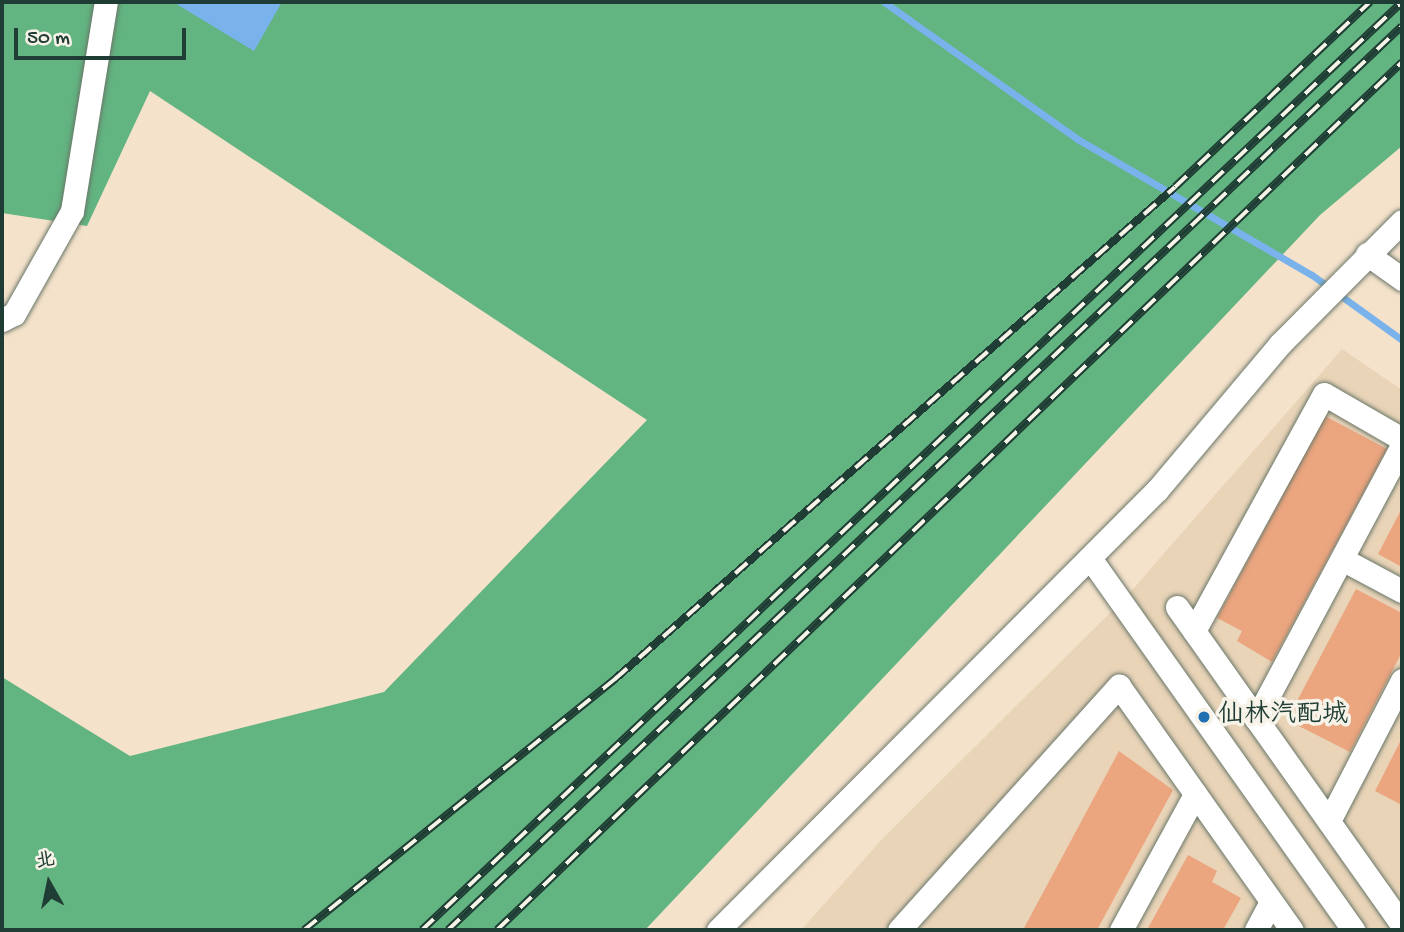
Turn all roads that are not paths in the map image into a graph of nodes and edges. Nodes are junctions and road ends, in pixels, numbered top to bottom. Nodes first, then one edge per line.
1 (106, 2) edge
2 (1402, 221) edge
3 (1367, 254) junction
4 (1402, 279) edge
5 (2, 320) edge
6 (1402, 439) edge
7 (1402, 446) edge
8 (1090, 558) junction
9 (1342, 559) junction
10 (1402, 591) edge
11 (1177, 607) dead end
12 (1194, 631) junction
13 (1402, 680) edge
14 (1256, 719) junction
15 (1195, 794) junction
16 (1329, 821) junction
17 (1272, 902) junction
18 (1401, 920) edge
19 (718, 930) edge
20 (900, 930) edge
21 (1122, 930) edge
22 (1256, 930) edge
23 (1292, 930) edge
24 (1353, 930) edge

1 - 5 street
2 - 3 street
3 - 4 street
3 - 8 street
6 - 12 street
7 - 9 street
8 - 19 street
8 - 24 street
9 - 10 street
9 - 14 street
11 - 12 street
12 - 14 street
13 - 16 street
14 - 16 street
15 - 17 street
15 - 20 street
15 - 21 street
16 - 18 street
17 - 22 street
17 - 23 street

